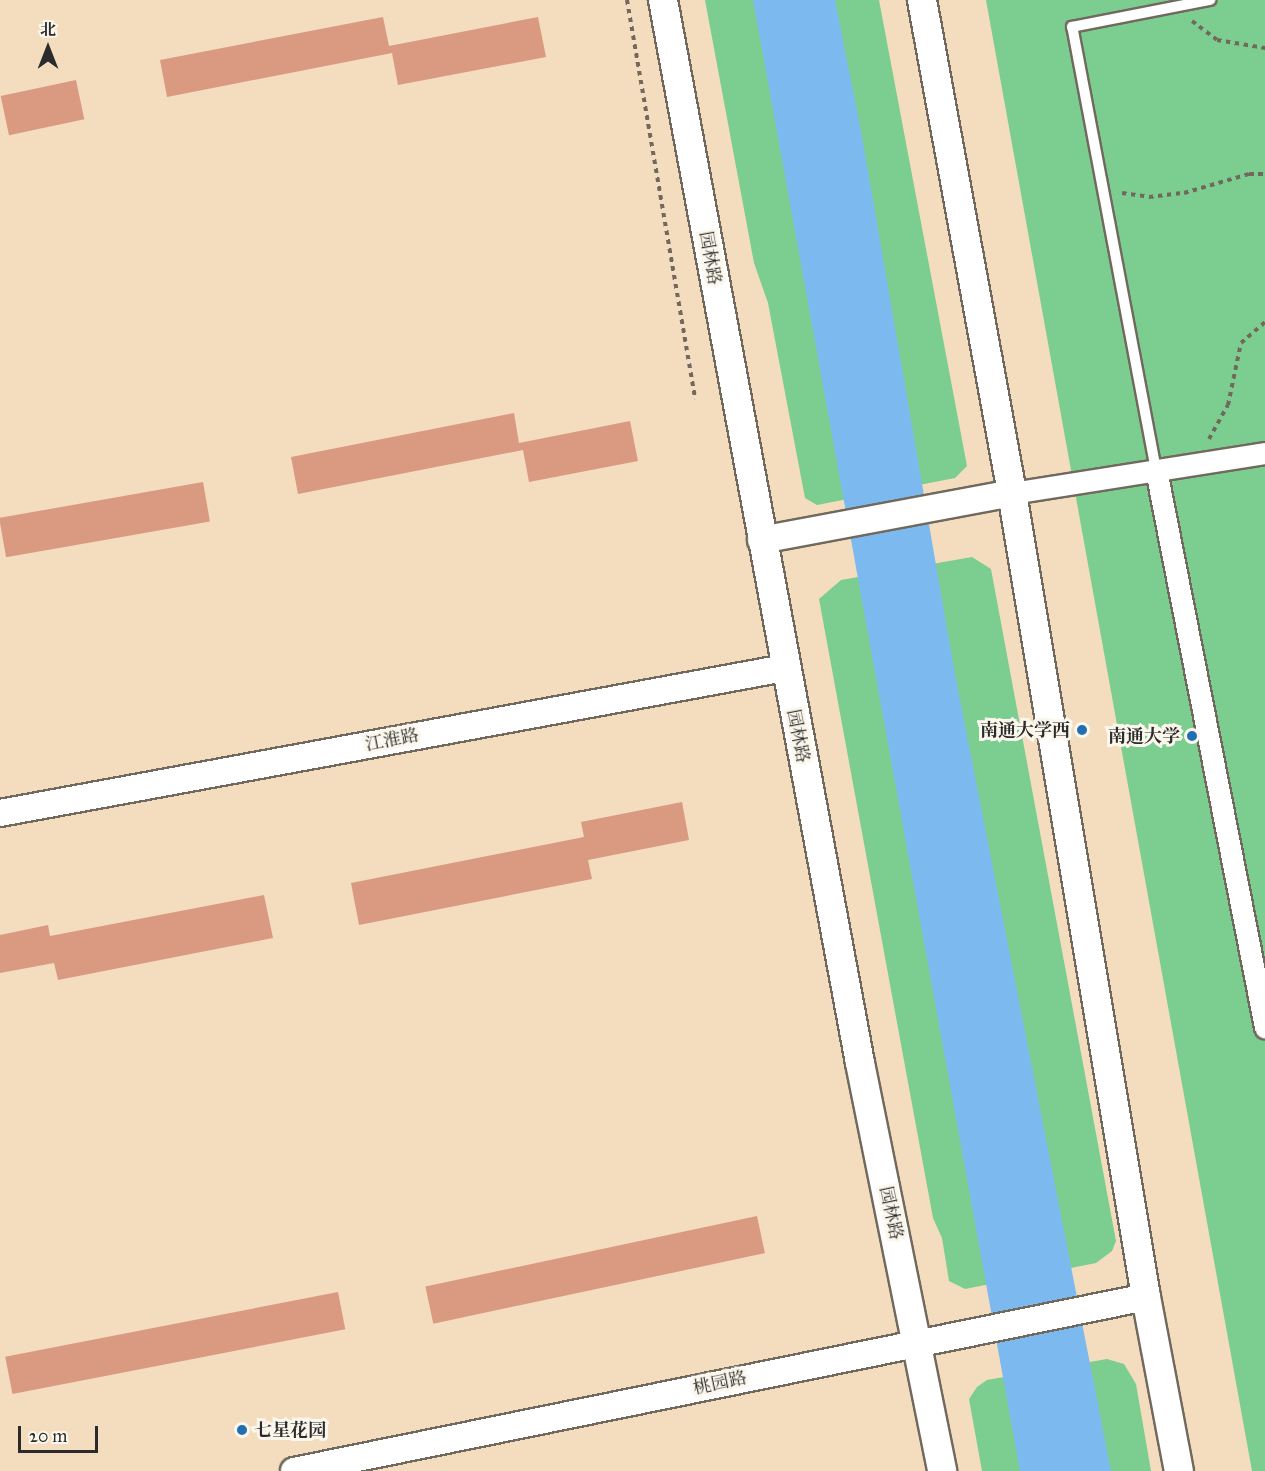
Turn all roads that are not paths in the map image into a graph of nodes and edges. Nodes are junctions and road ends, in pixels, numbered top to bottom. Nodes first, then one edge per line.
1 (663, 0) edge
2 (922, 0) edge
3 (1210, 0) edge
4 (1265, 453) edge
5 (1156, 470) junction
6 (1012, 493) junction
7 (761, 540) junction
8 (785, 668) junction
9 (0, 813) edge
10 (1265, 1027) edge
11 (1146, 1297) junction
12 (917, 1342) junction
13 (323, 1468) edge
14 (294, 1471) edge
15 (942, 1471) edge
16 (1179, 1471) edge

1 - 7 main road, 园林路
2 - 6 main road
3 - 5 lane
4 - 5 street
5 - 6 street
5 - 10 street
6 - 7 street
6 - 11 main road
7 - 8 main road, 园林路
8 - 9 street, 江淮路
8 - 12 main road, 园林路
11 - 12 street, 桃园路
11 - 16 main road
12 - 13 street, 桃园路
12 - 15 main road, 园林路
13 - 14 street, 桃园路

